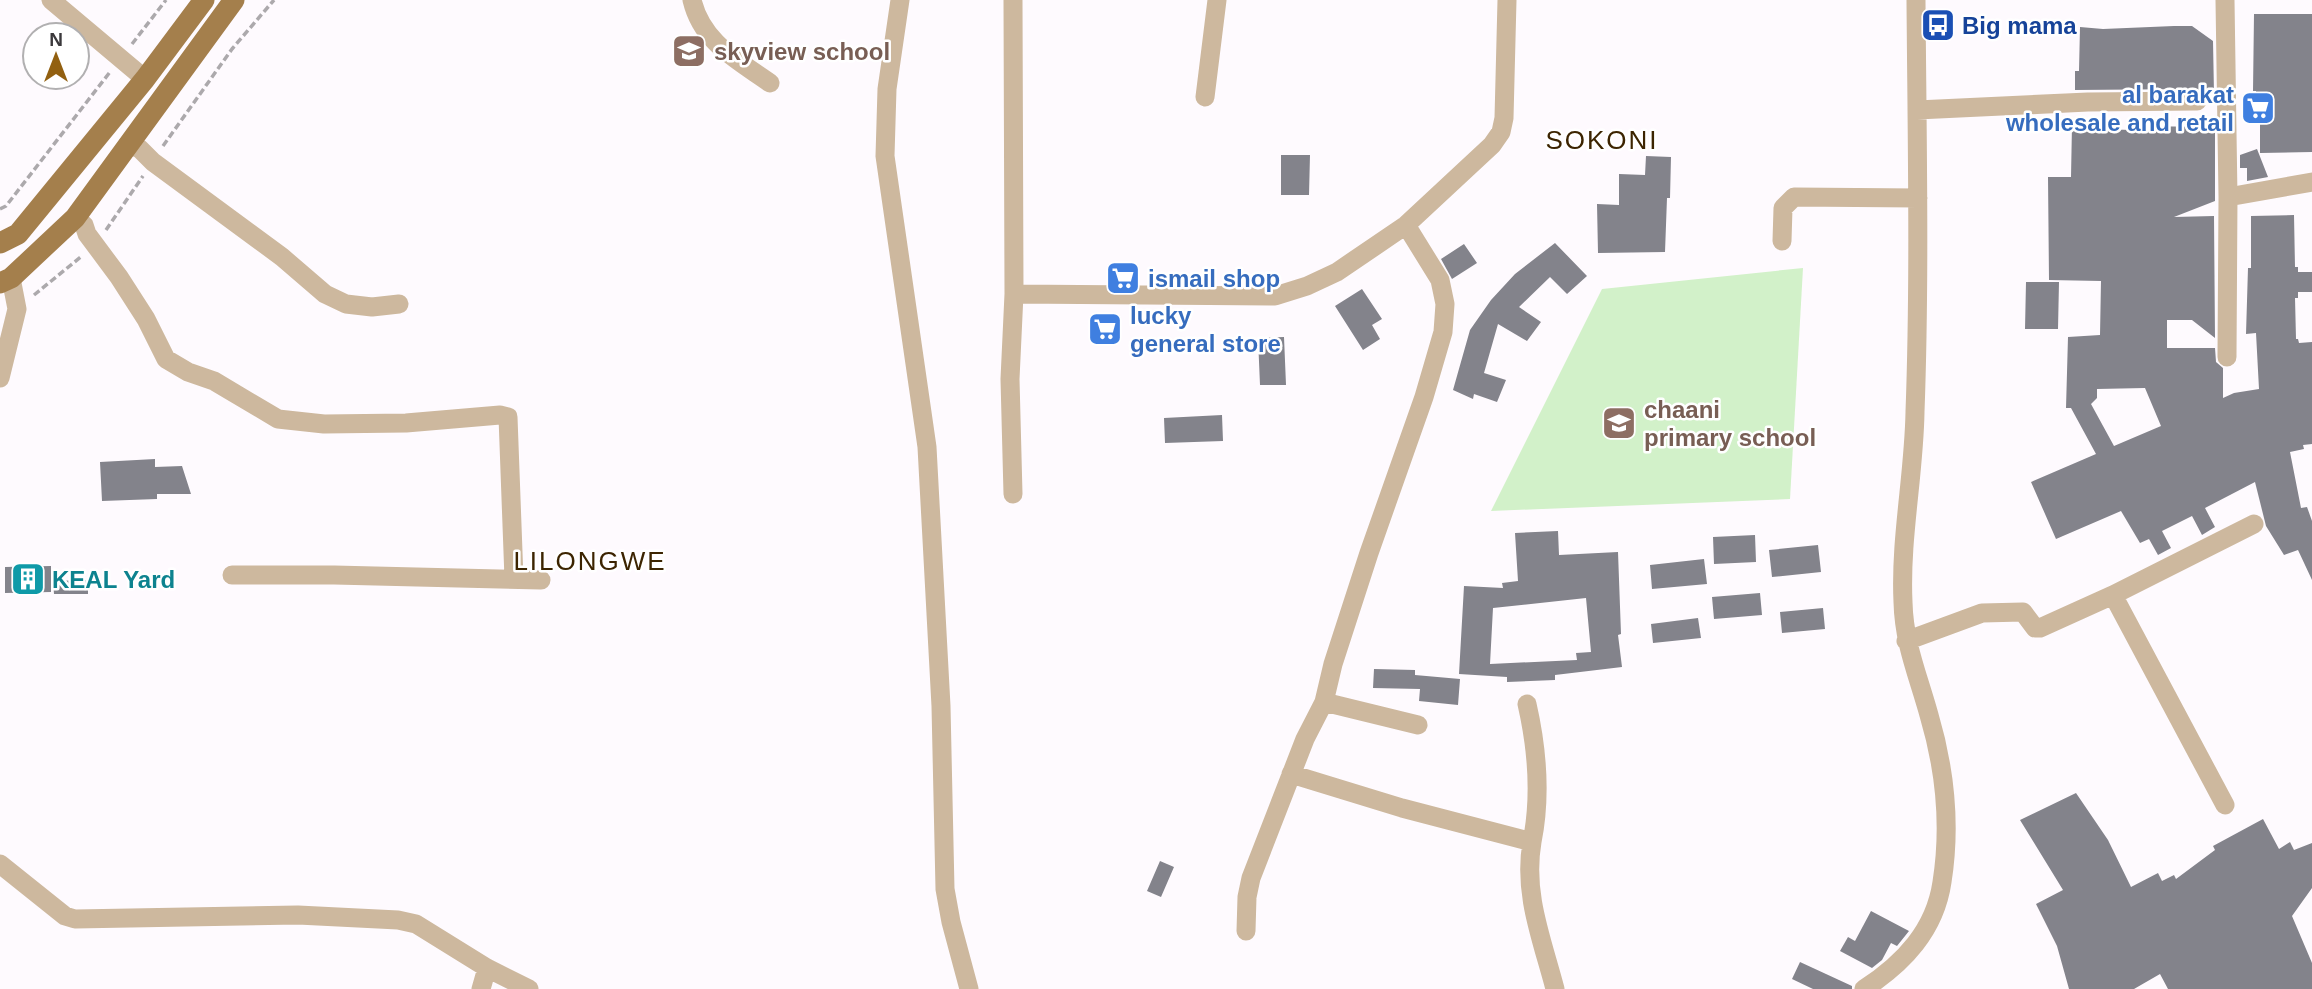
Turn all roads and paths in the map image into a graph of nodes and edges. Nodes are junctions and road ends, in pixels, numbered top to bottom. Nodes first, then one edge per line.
1 (51, 0) edge
2 (166, 0) edge
3 (204, 0) edge
4 (234, 0) edge
5 (692, 0) edge
6 (900, 0) edge
7 (1013, 0) edge
8 (1217, 0) edge
9 (1507, 0) edge
10 (1916, 0) edge
11 (2225, 0) edge
12 (120, 59) junction
13 (145, 79) junction
14 (770, 83) dead end
15 (1205, 97) dead end
16 (2197, 101) dead end
17 (1917, 110) junction
18 (128, 144) junction
19 (2312, 182) edge
20 (2228, 197) junction
21 (1918, 198) junction
22 (0, 209) edge
23 (75, 218) junction
24 (1406, 225) junction
25 (1782, 241) dead end
26 (0, 243) edge
27 (5, 280) edge
28 (1014, 294) junction
29 (399, 304) dead end
30 (2227, 357) dead end
31 (0, 378) edge
32 (1013, 494) dead end
33 (2253, 524) dead end
34 (232, 575) dead end
35 (514, 579) junction
36 (541, 580) dead end
37 (2113, 595) junction
38 (1906, 641) junction
39 (1324, 702) junction
40 (1527, 704) dead end
41 (1418, 725) dead end
42 (1291, 775) junction
43 (2225, 805) dead end
44 (1532, 842) junction
45 (0, 863) edge
46 (1246, 931) dead end
47 (487, 968) junction
48 (481, 989) edge
49 (529, 989) edge
50 (969, 989) edge
51 (1555, 989) edge
52 (1864, 989) edge

1 - 12 street
2 - 12 path
3 - 13 main road
4 - 18 main road
5 - 14 street
6 - 50 street
7 - 28 street
8 - 15 street
9 - 24 street
10 - 17 street
11 - 20 street
12 - 13 street
12 - 22 path
13 - 26 main road
16 - 17 street
17 - 21 street
18 - 23 main road
18 - 29 street
19 - 20 street
20 - 30 street
21 - 25 street
21 - 38 street
23 - 27 main road
23 - 35 street
24 - 28 street
24 - 39 street
27 - 31 street
28 - 32 street
33 - 37 street
34 - 35 street
35 - 36 street
37 - 38 street
37 - 43 street
38 - 52 street
39 - 41 street
39 - 42 street
40 - 44 street
42 - 44 street
42 - 46 street
44 - 51 street
45 - 47 street
47 - 48 street
47 - 49 street

